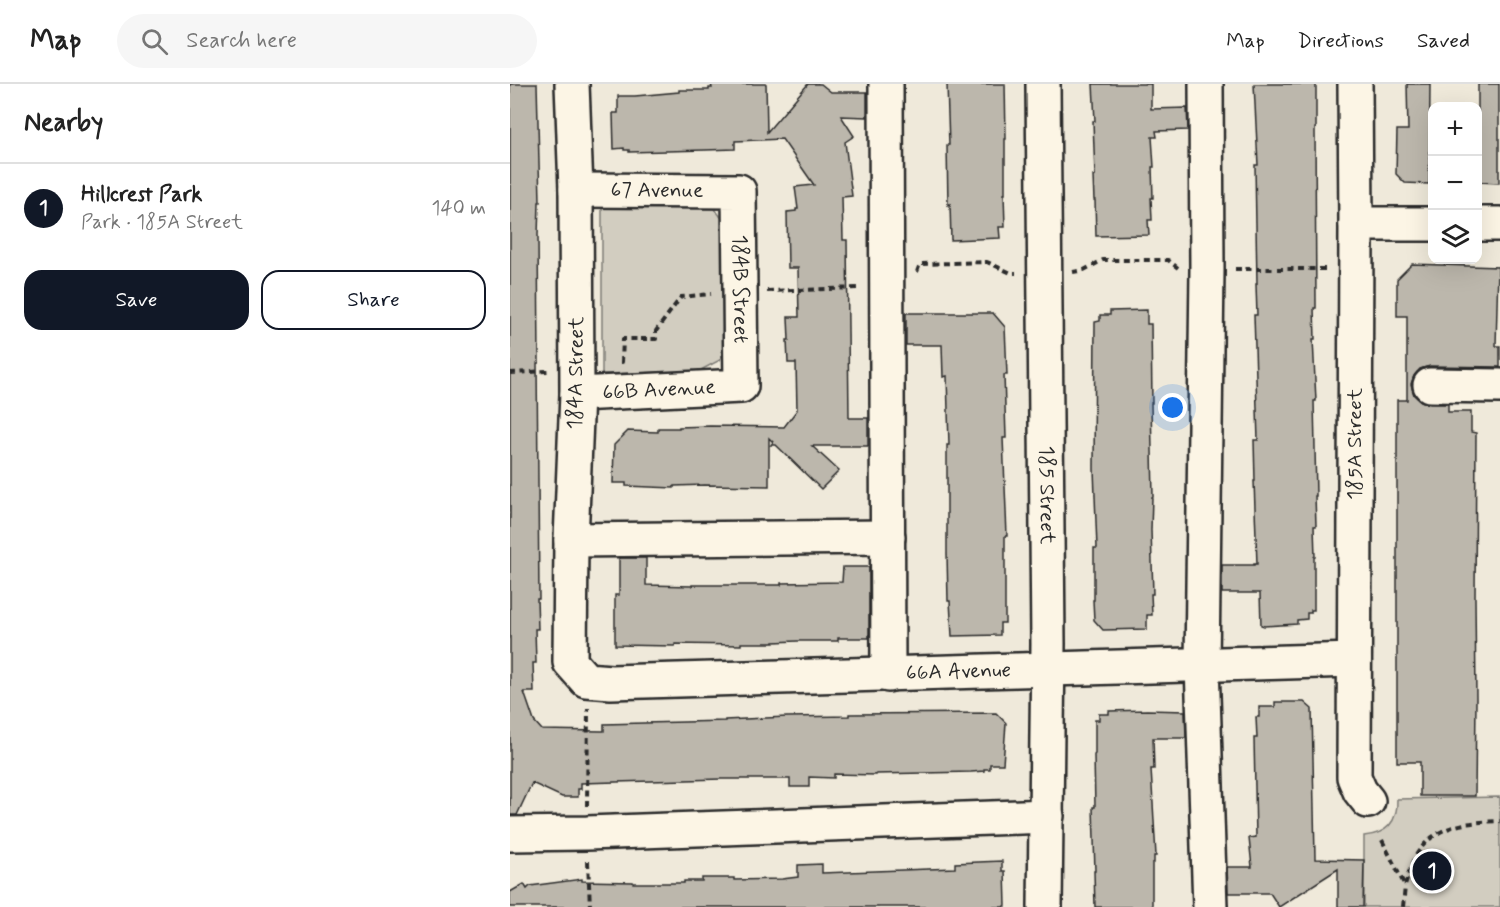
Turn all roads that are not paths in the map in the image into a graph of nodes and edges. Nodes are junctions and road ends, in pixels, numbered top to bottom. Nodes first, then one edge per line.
1 (572, 84) edge
2 (886, 84) edge
3 (1043, 84) edge
4 (1206, 84) edge
5 (1355, 84) edge
6 (576, 190) junction
7 (739, 191) joint
8 (1356, 224) junction
9 (1428, 224) edge
10 (1482, 224) edge
11 (1500, 224) edge
12 (1430, 385) dead end
13 (741, 386) joint
14 (1500, 386) edge
15 (577, 394) junction
16 (888, 537) junction
17 (571, 540) junction
18 (1354, 660) junction
19 (570, 662) joint
20 (1202, 665) junction
21 (1048, 669) junction
22 (888, 675) junction
23 (1368, 801) dead end
24 (1047, 816) junction
25 (510, 834) edge
26 (1045, 907) edge
27 (1210, 907) edge

1 - 6 street, 184A Street
2 - 16 street
3 - 21 street, 185 Street
4 - 20 street
5 - 8 street, 185A Street
6 - 7 street, 67 Avenue
6 - 15 street, 184A Street
7 - 13 street, 184B Street
8 - 9 street
8 - 18 street, 185A Street
10 - 11 street
12 - 14 street
13 - 15 street, 66B Avenue
15 - 17 street, 184A Street
16 - 17 street
16 - 22 street
17 - 19 street, 184A Street
18 - 20 street, 66A Avenue
18 - 23 street, 185A Street
19 - 22 street, 66A Avenue
20 - 21 street, 66A Avenue
20 - 27 street
21 - 22 street, 66A Avenue
21 - 24 street, 185 Street
24 - 25 street
24 - 26 street, 185 Street

